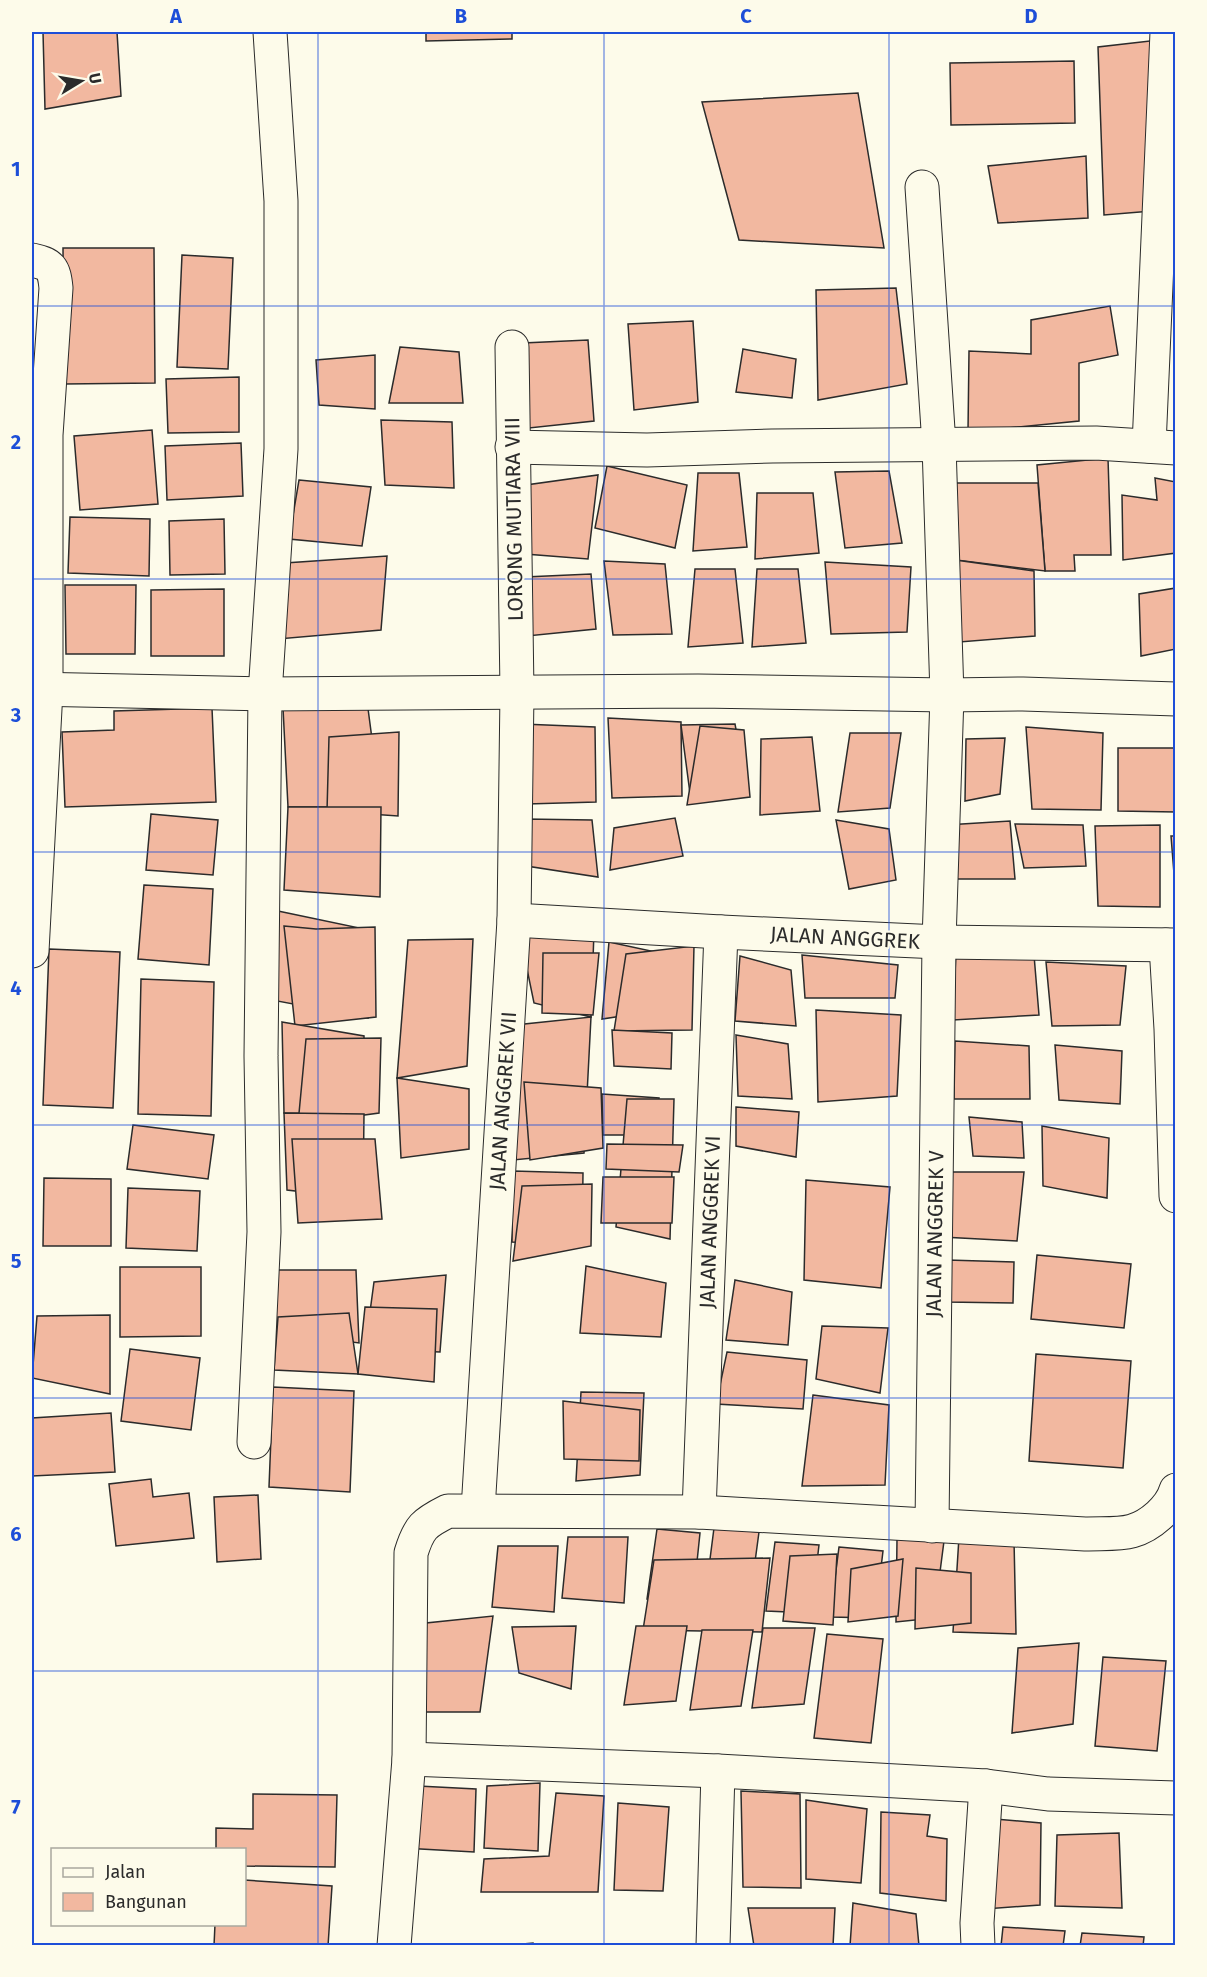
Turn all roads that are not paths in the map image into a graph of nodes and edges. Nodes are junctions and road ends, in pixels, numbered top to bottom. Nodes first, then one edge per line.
1 (270, 32) edge
2 (1167, 32) edge
3 (922, 187) dead end
4 (32, 260) edge
5 (512, 347) dead end
6 (39, 436) edge
7 (939, 445) junction
8 (512, 447) junction
9 (1162, 447) edge
10 (39, 689) edge
11 (517, 692) junction
12 (265, 694) junction
13 (947, 695) junction
14 (1176, 699) edge
15 (514, 920) junction
16 (721, 932) junction
17 (939, 942) junction
18 (1171, 945) edge
19 (32, 951) edge
20 (1176, 1196) edge
21 (254, 1442) dead end
22 (1167, 1504) edge
23 (478, 1510) junction
24 (699, 1512) junction
25 (932, 1526) junction
26 (409, 1759) junction
27 (718, 1771) junction
28 (986, 1786) junction
29 (1176, 1798) edge
30 (394, 1946) edge
31 (713, 1946) edge
32 (978, 1946) edge

1 - 12 street
2 - 9 street
3 - 7 street, JALAN ANGGREK V
4 - 6 street
5 - 8 street, LORONG MUTIARA VIII
6 - 10 street
7 - 8 street
7 - 9 street
7 - 13 street, JALAN ANGGREK V
8 - 11 street, LORONG MUTIARA VIII
10 - 12 street
10 - 19 street
11 - 12 street
11 - 13 street
11 - 15 street, JALAN ANGGREK VII
12 - 21 street
13 - 14 street
13 - 17 street, JALAN ANGGREK V
15 - 16 street, JALAN ANGGREK
15 - 23 street, JALAN ANGGREK VII
16 - 17 street, JALAN ANGGREK
16 - 24 street, JALAN ANGGREK VI
17 - 18 street, JALAN ANGGREK
17 - 25 street, JALAN ANGGREK V
18 - 20 street
22 - 25 street
23 - 24 street
23 - 26 street
24 - 25 street
26 - 27 street
26 - 30 street
27 - 28 street
27 - 31 street
28 - 29 street
28 - 32 street

